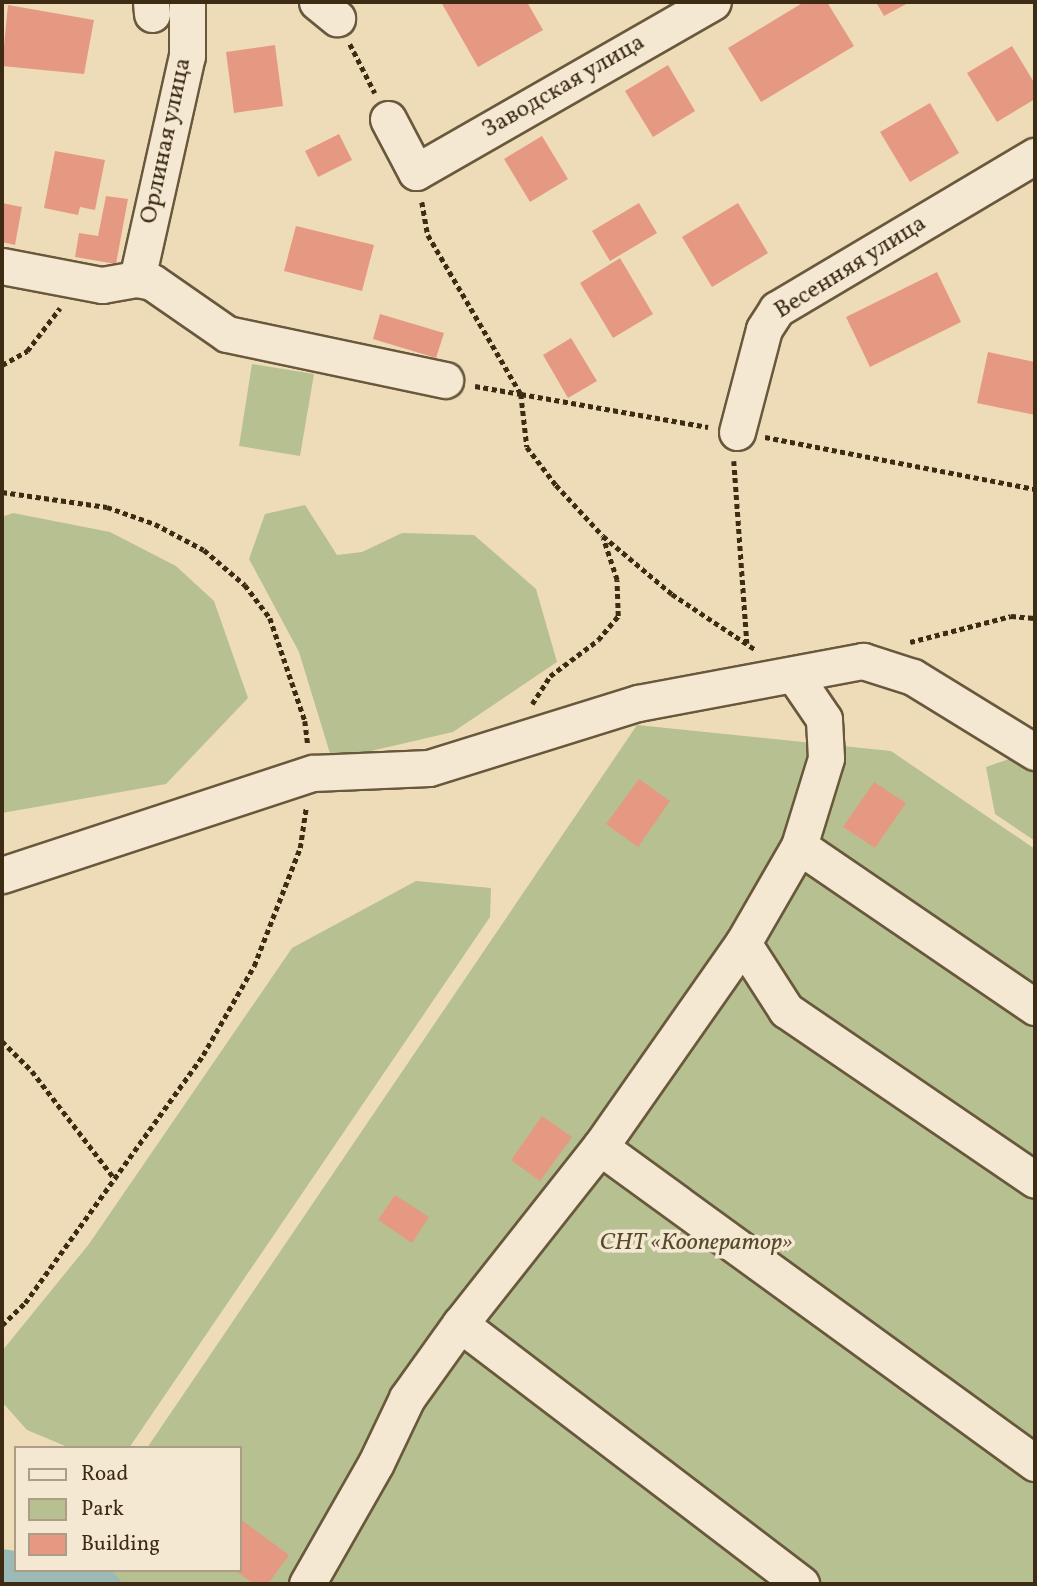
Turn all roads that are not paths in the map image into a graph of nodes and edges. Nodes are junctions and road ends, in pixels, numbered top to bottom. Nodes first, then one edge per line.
1 (187, 2) edge
2 (713, 2) edge
3 (388, 119) road end
4 (1035, 156) edge
5 (2, 266) edge
6 (137, 279) junction
7 (445, 380) road end
8 (737, 432) road end
9 (794, 675) junction
10 (1035, 752) edge
11 (799, 846) junction
12 (2, 875) edge
13 (743, 943) junction
14 (1035, 1007) edge
15 (600, 1147) junction
16 (1035, 1180) edge
17 (460, 1324) junction
18 (1035, 1463) edge
19 (308, 1584) edge
20 (801, 1584) edge

1 - 6 street, Орлиная улица
2 - 3 street, Заводская улица
4 - 8 street, Весенняя улица
5 - 6 street
6 - 7 street
9 - 10 street
9 - 11 street
9 - 12 street
11 - 13 street
11 - 14 street
13 - 15 street
13 - 16 street
15 - 17 street
15 - 18 street
17 - 19 street
17 - 20 street

